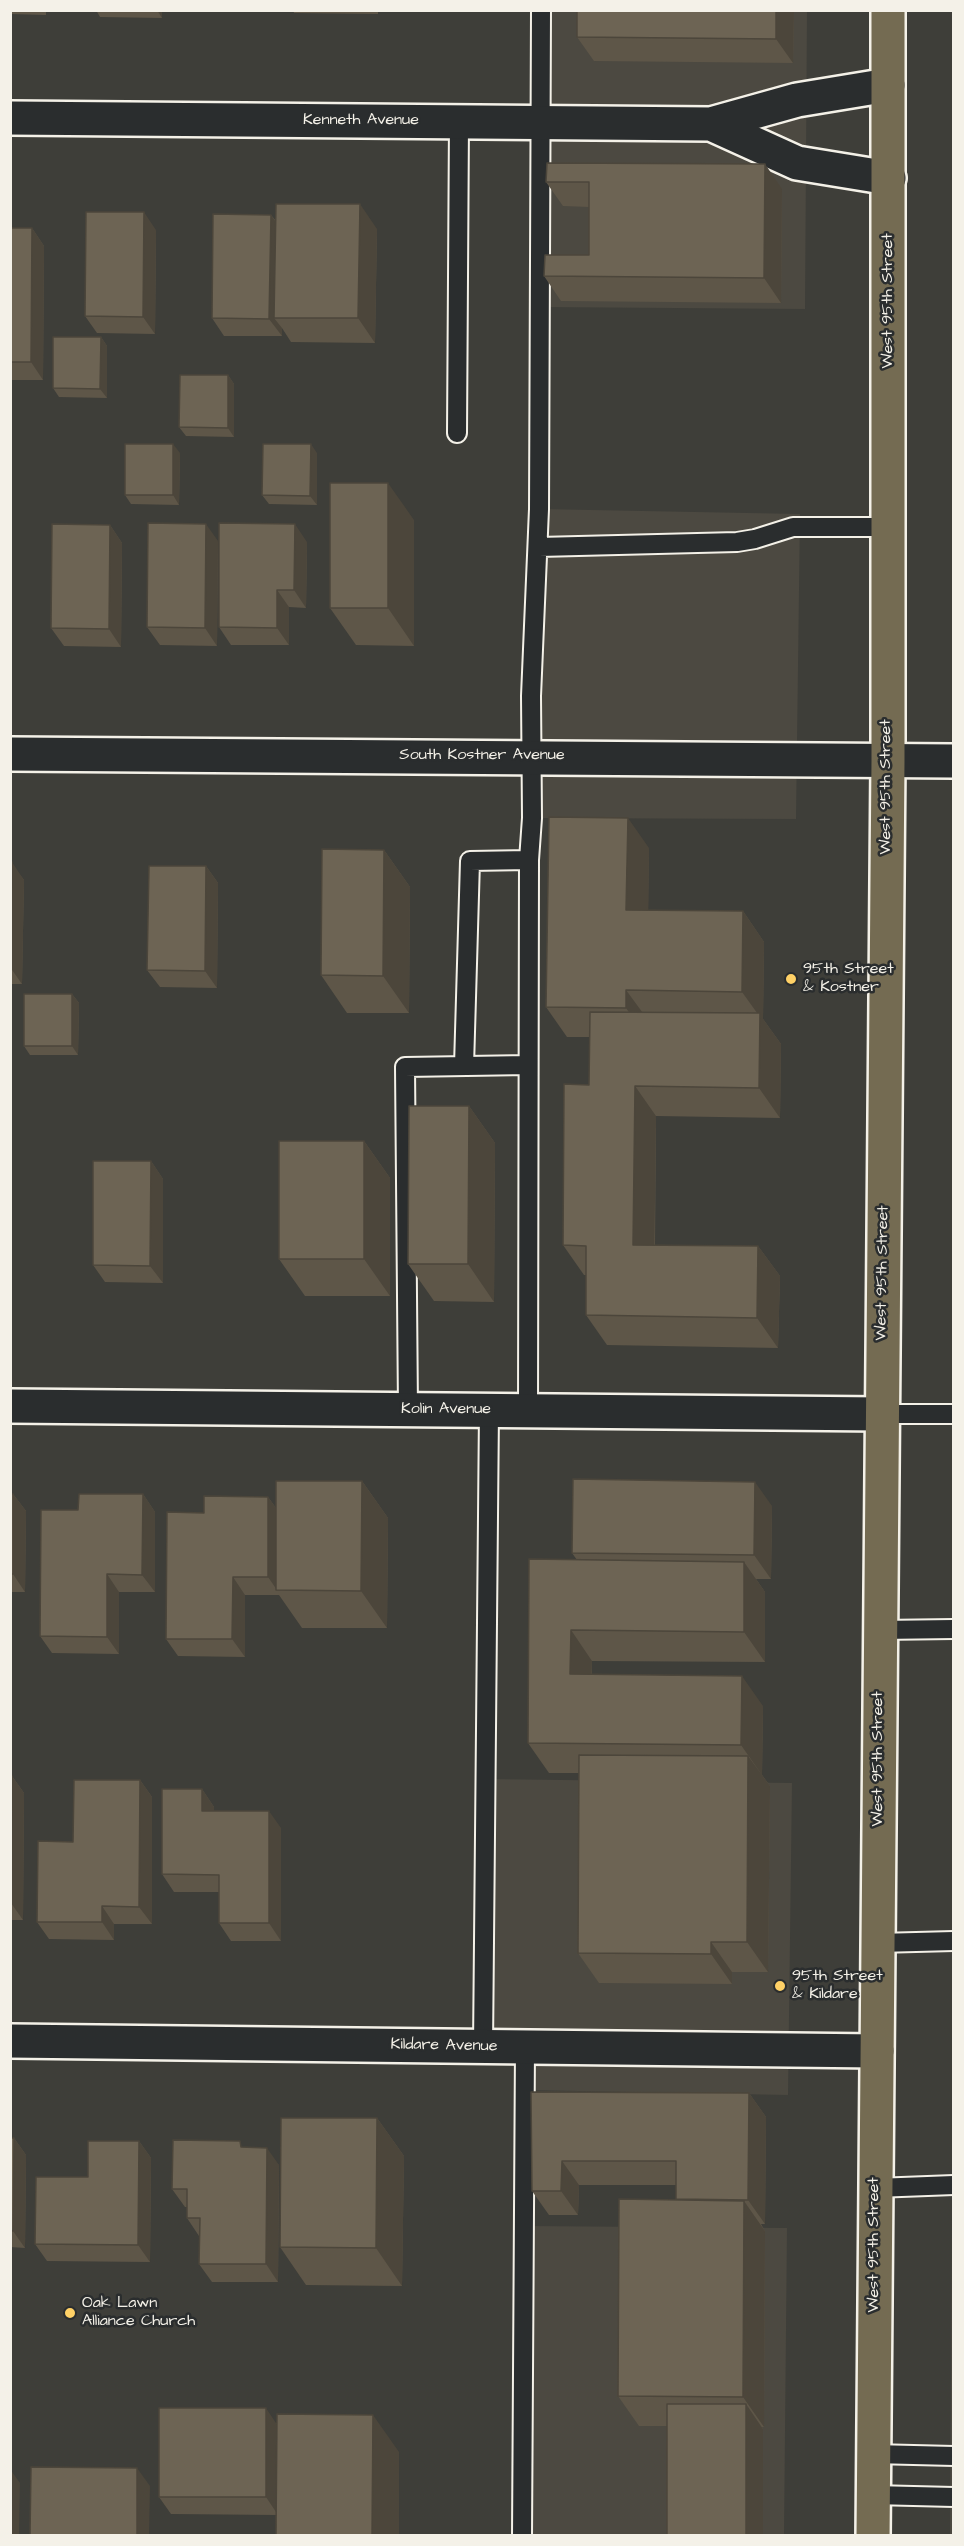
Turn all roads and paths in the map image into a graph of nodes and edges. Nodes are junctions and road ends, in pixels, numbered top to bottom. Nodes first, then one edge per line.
1 (541, 10) edge
2 (888, 10) edge
3 (888, 85) junction
4 (10, 118) edge
5 (459, 121) junction
6 (541, 122) junction
7 (711, 124) junction
8 (889, 178) junction
9 (457, 433) dead end
10 (888, 527) junction
11 (539, 547) junction
12 (10, 754) edge
13 (532, 757) junction
14 (888, 760) junction
15 (954, 761) edge
16 (529, 860) junction
17 (528, 1065) junction
18 (464, 1066) junction
19 (10, 1406) edge
20 (408, 1410) junction
21 (489, 1410) junction
22 (528, 1410) junction
23 (882, 1414) junction
24 (954, 1414) edge
25 (954, 1629) edge
26 (880, 1630) junction
27 (954, 1941) edge
28 (878, 1943) junction
29 (10, 2041) edge
30 (483, 2047) junction
31 (525, 2048) junction
32 (877, 2051) junction
33 (954, 2186) edge
34 (875, 2188) junction
35 (873, 2454) junction
36 (954, 2456) edge
37 (873, 2495) junction
38 (954, 2497) edge
39 (522, 2535) edge
40 (873, 2535) edge

1 - 6 lane
2 - 3 main road, West 95th Street
3 - 7 street, Kenneth Avenue
3 - 8 main road, West 95th Street
4 - 5 street, Kenneth Avenue
5 - 6 street, Kenneth Avenue
5 - 9 lane
6 - 7 street, Kenneth Avenue
6 - 11 lane
7 - 8 street, Kenneth Avenue
8 - 10 main road, West 95th Street
10 - 11 lane
10 - 14 main road, West 95th Street
11 - 13 lane
12 - 13 street, South Kostner Avenue
13 - 14 street, South Kostner Avenue
13 - 16 lane
14 - 15 street, South Kostner Avenue
14 - 23 main road, West 95th Street
16 - 17 lane
16 - 18 lane
17 - 18 lane
17 - 22 lane
18 - 20 lane
19 - 20 street, Kolin Avenue
20 - 21 street, Kolin Avenue
21 - 22 street, Kolin Avenue
21 - 30 lane
22 - 23 street, Kolin Avenue
23 - 24 lane
23 - 26 main road, West 95th Street
25 - 26 lane
26 - 28 main road, West 95th Street
27 - 28 lane
28 - 32 main road, West 95th Street
29 - 30 street, Kildare Avenue
30 - 31 street, Kildare Avenue
31 - 32 street, Kildare Avenue
31 - 39 lane
32 - 34 main road, West 95th Street
33 - 34 lane
34 - 35 main road, West 95th Street
35 - 36 lane
35 - 37 main road, West 95th Street
37 - 38 lane
37 - 40 main road, West 95th Street

